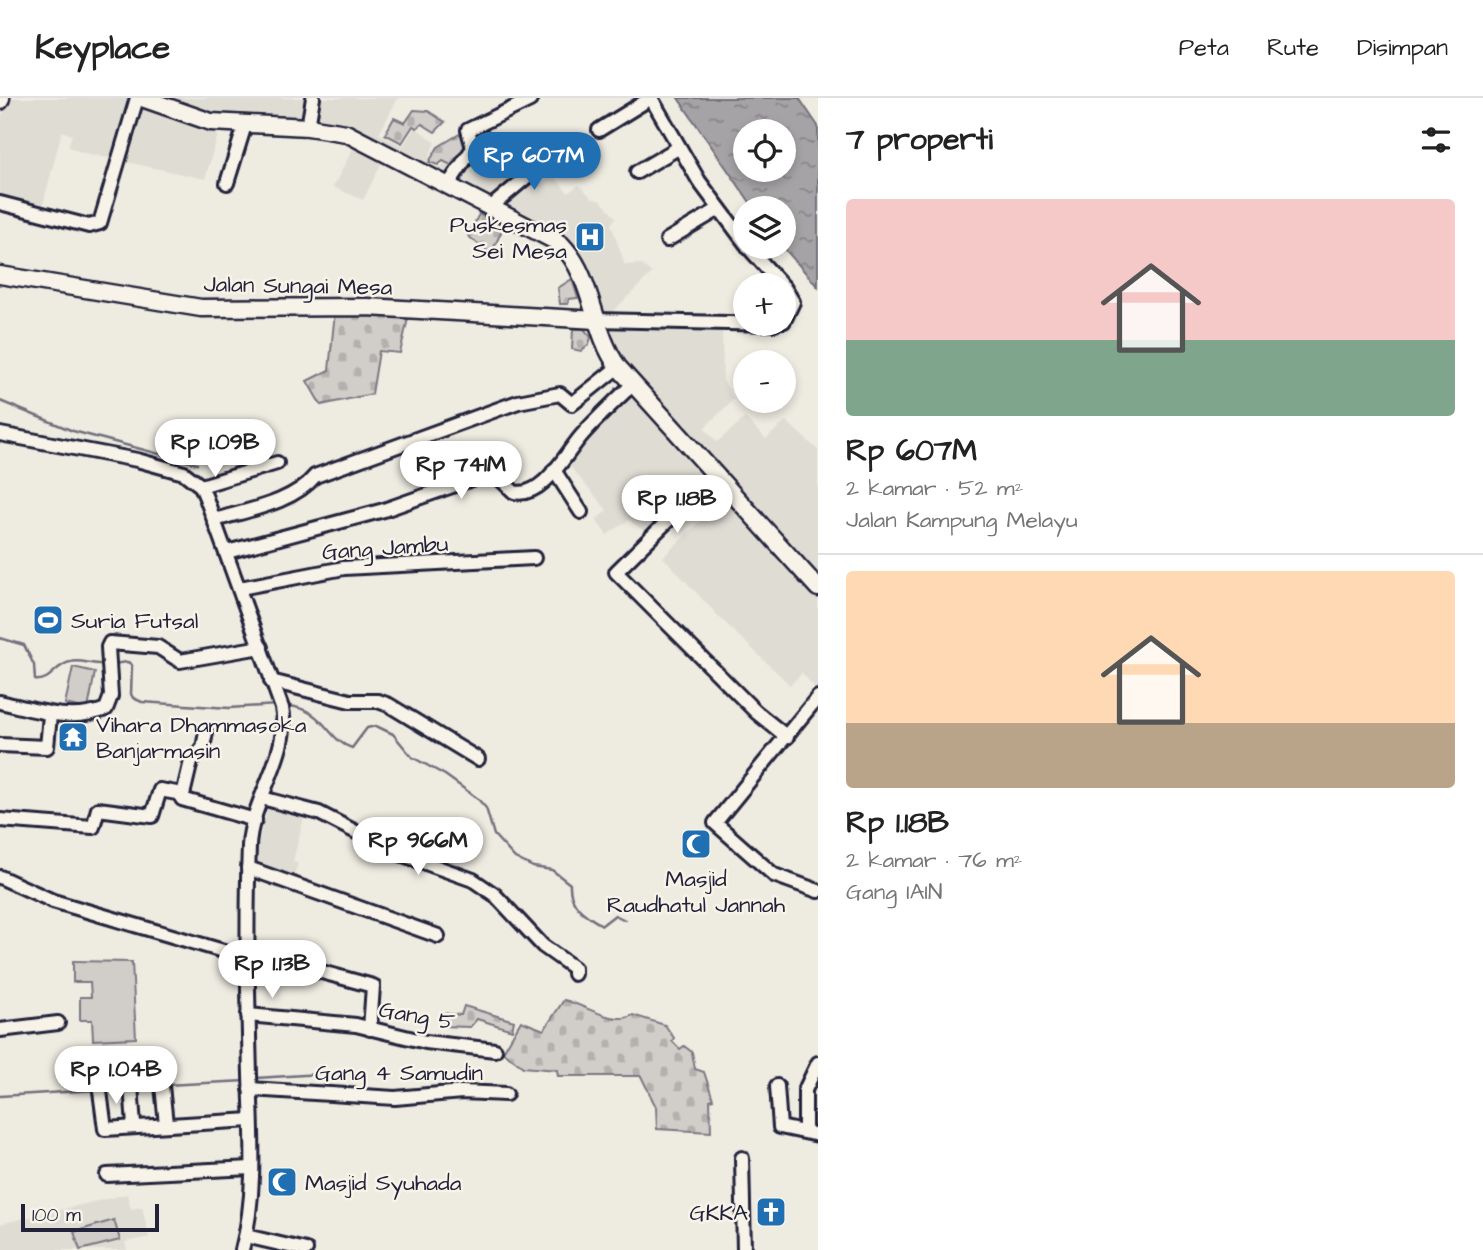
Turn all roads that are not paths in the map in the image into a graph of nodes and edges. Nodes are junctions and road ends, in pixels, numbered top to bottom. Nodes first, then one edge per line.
1 (140, 98) edge
2 (313, 98) edge
3 (651, 98) edge
4 (530, 100) dead end
5 (245, 125) junction
6 (308, 127) junction
7 (599, 130) dead end
8 (678, 148) junction
9 (555, 153) dead end
10 (638, 172) dead end
11 (227, 183) dead end
12 (448, 185) junction
13 (0, 203) edge
14 (491, 207) junction
15 (719, 209) junction
16 (733, 227) edge
17 (667, 240) dead end
18 (759, 259) edge
19 (772, 273) edge
20 (0, 275) edge
21 (597, 320) junction
22 (733, 323) edge
23 (618, 367) junction
24 (632, 385) junction
25 (0, 434) edge
26 (276, 463) dead end
27 (554, 470) junction
28 (713, 476) junction
29 (201, 486) junction
30 (581, 512) dead end
31 (215, 520) junction
32 (227, 552) junction
33 (534, 558) dead end
34 (240, 588) junction
35 (818, 588) edge
36 (261, 647) junction
37 (271, 681) junction
38 (818, 697) edge
39 (0, 702) edge
40 (50, 715) junction
41 (206, 732) dead end
42 (787, 737) junction
43 (0, 745) edge
44 (478, 759) dead end
45 (182, 794) junction
46 (262, 798) junction
47 (0, 820) edge
48 (255, 820) junction
49 (248, 868) junction
50 (0, 877) edge
51 (818, 891) edge
52 (438, 936) dead end
53 (247, 961) junction
54 (574, 974) dead end
55 (248, 1015) junction
56 (58, 1023) dead end
57 (370, 1028) junction
58 (0, 1030) edge
59 (495, 1050) dead end
60 (818, 1063) edge
61 (98, 1076) dead end
62 (131, 1085) dead end
63 (162, 1086) dead end
64 (777, 1086) dead end
65 (250, 1089) junction
66 (506, 1094) dead end
67 (251, 1120) junction
68 (166, 1124) junction
69 (134, 1126) junction
70 (812, 1133) edge
71 (743, 1158) dead end
72 (252, 1168) junction
73 (107, 1175) dead end
74 (246, 1236) junction
75 (242, 1250) edge
76 (306, 1250) edge
77 (744, 1250) edge

1 - 5 main road
1 - 13 street
2 - 6 street
3 - 7 street
3 - 8 street
4 - 12 street
5 - 6 main road
5 - 11 street
6 - 12 main road
8 - 10 street
8 - 15 street
9 - 14 street
12 - 14 main road
14 - 21 main road
15 - 16 street
15 - 17 street
18 - 19 street
20 - 21 main road, Jalan Sungai Mesa
21 - 22 street
21 - 23 main road
23 - 24 main road
23 - 31 street
24 - 27 street
24 - 28 main road
25 - 29 street
26 - 29 street
27 - 30 street
27 - 32 street
28 - 35 main road
28 - 42 street
29 - 31 street
31 - 32 street
32 - 34 street
33 - 34 street, Gang Jambu
34 - 36 street
36 - 37 street
36 - 40 street
37 - 44 street
37 - 46 street
38 - 42 street
39 - 40 street
40 - 43 street
41 - 45 street
42 - 51 street
45 - 47 street
45 - 48 street
46 - 48 street
46 - 54 street
48 - 49 street
49 - 52 street
49 - 53 street
50 - 53 street
53 - 55 street
53 - 57 street
55 - 57 street, Gang 5
55 - 65 street
56 - 58 street
57 - 59 street, Gang 5
60 - 70 street
61 - 69 street
62 - 69 street
63 - 68 street
64 - 70 street
65 - 66 street, Gang 4 Samudin
65 - 67 street
67 - 68 street
67 - 72 street
68 - 69 street
71 - 77 street
72 - 73 street
72 - 74 street
74 - 75 street
74 - 76 street

